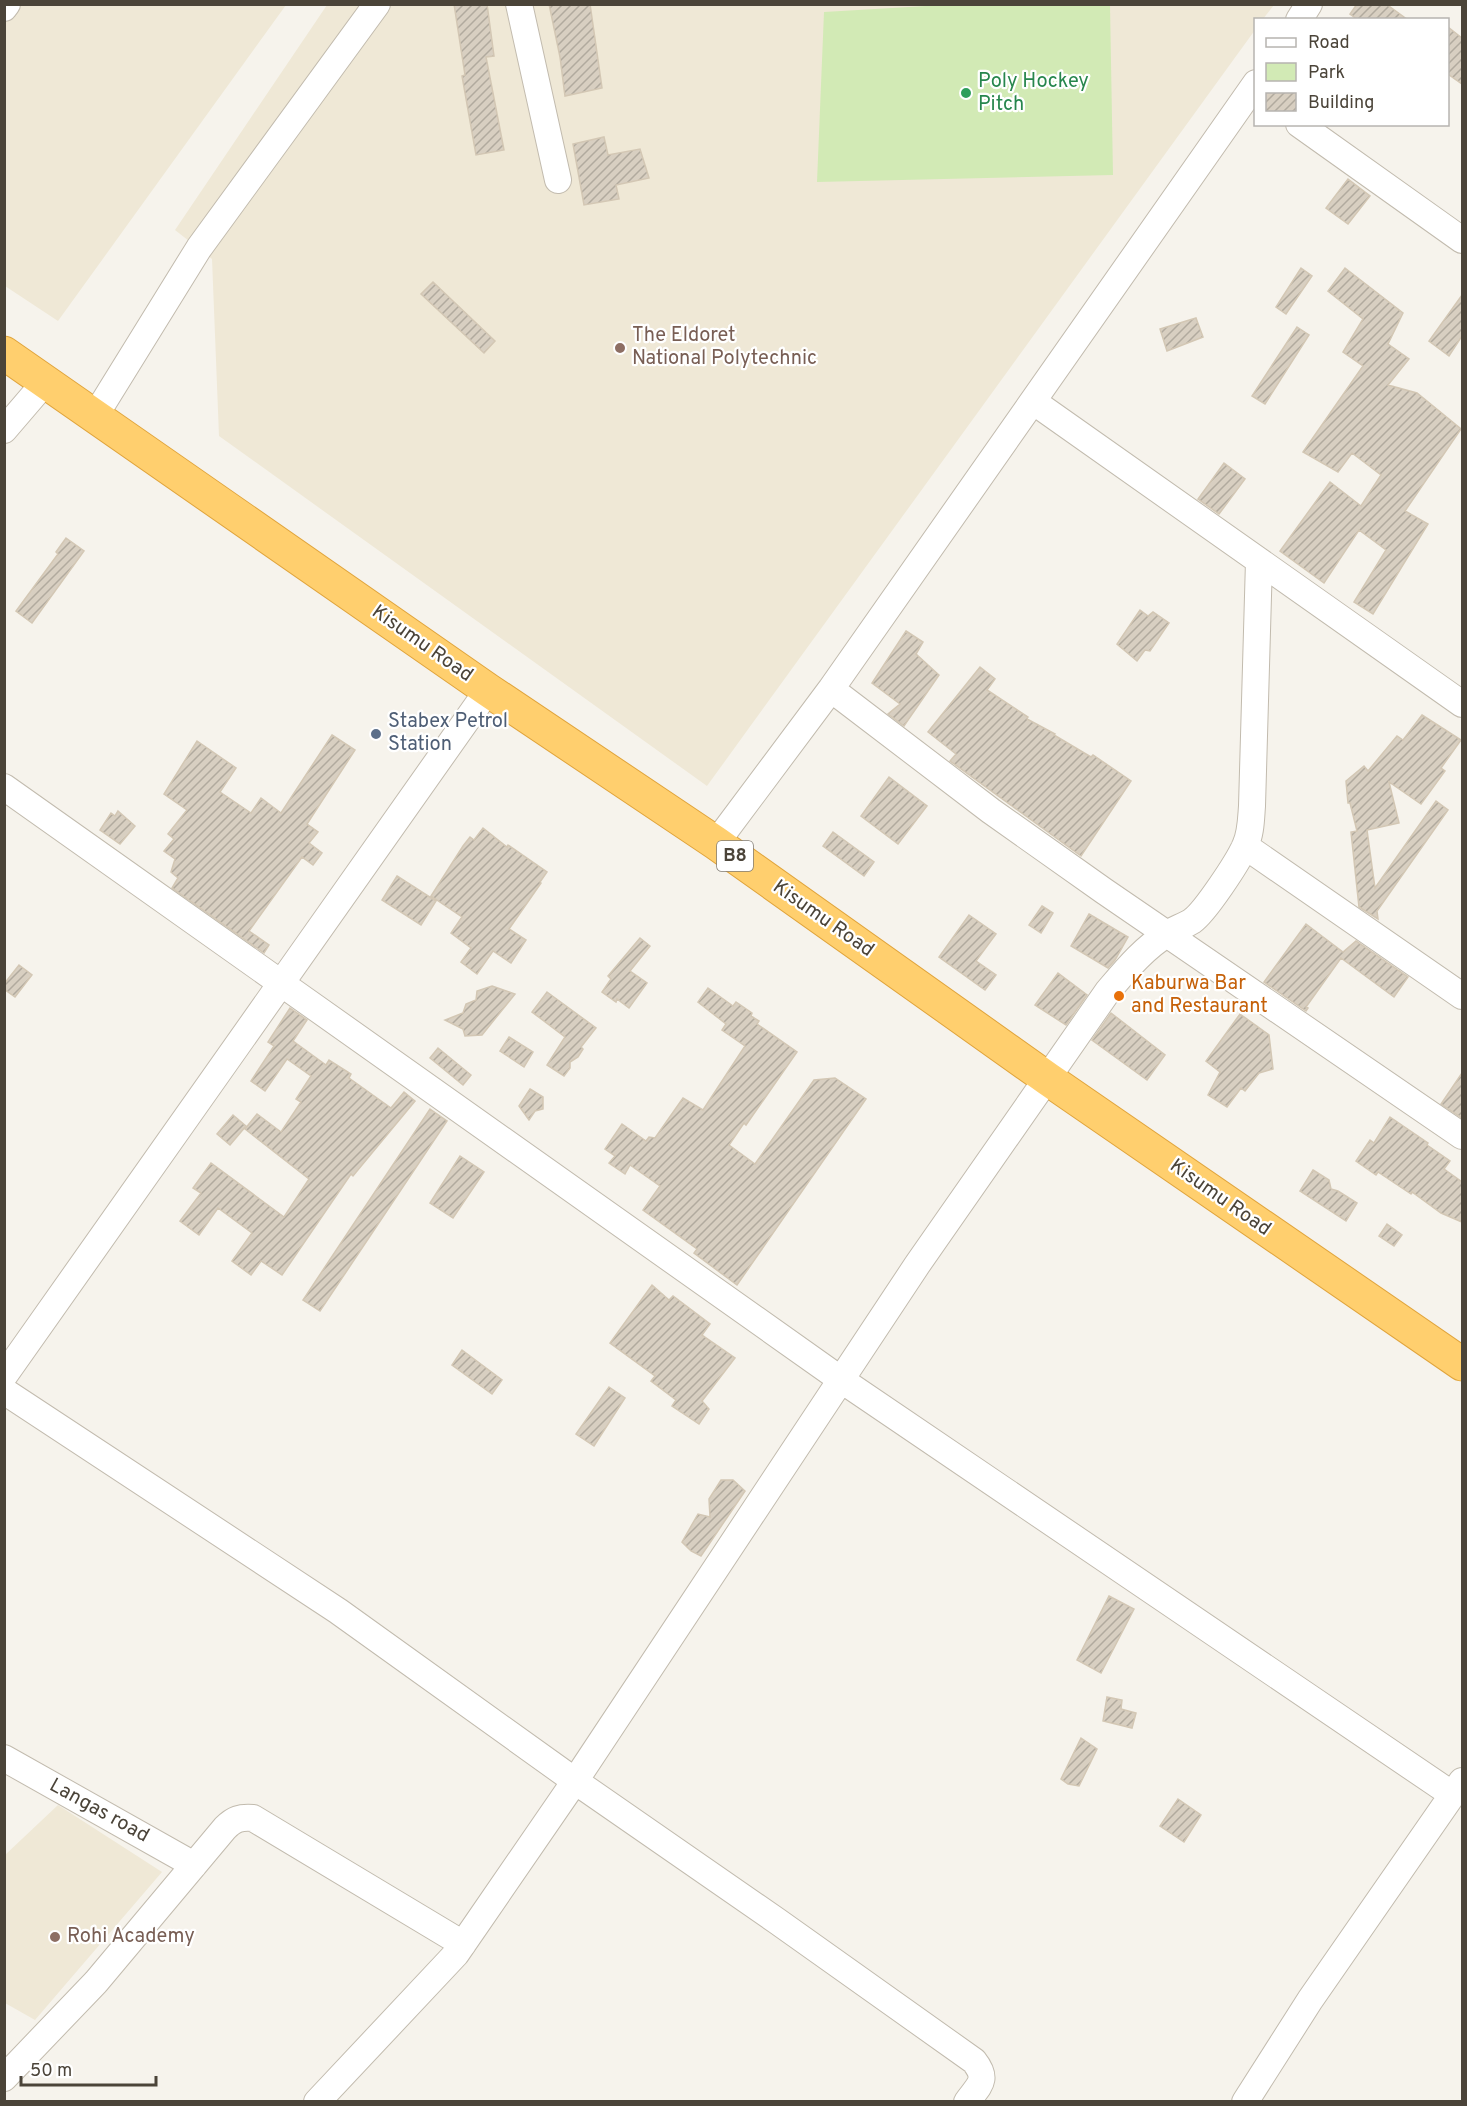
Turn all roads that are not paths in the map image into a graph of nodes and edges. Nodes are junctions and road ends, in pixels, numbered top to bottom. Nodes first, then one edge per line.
1 (377, 4) edge
2 (519, 4) edge
3 (1309, 4) edge
4 (1300, 18) edge
5 (1254, 89) edge
6 (1302, 126) edge
7 (558, 180) dead end
8 (1462, 240) edge
9 (4, 352) edge
10 (46, 381) junction
11 (1034, 402) junction
12 (95, 416) junction
13 (4, 430) edge
14 (1259, 561) junction
15 (831, 689) junction
16 (488, 690) junction
17 (1462, 704) edge
18 (4, 787) edge
19 (716, 843) junction
20 (1245, 846) junction
21 (1167, 934) junction
22 (282, 984) junction
23 (1462, 996) edge
24 (1048, 1079) junction
25 (1462, 1137) edge
26 (1462, 1364) edge
27 (4, 1376) edge
28 (840, 1378) junction
29 (4, 1392) edge
30 (4, 1758) edge
31 (575, 1781) junction
32 (1458, 1788) edge
33 (194, 1865) junction
34 (463, 1944) junction
35 (4, 2078) edge
36 (317, 2102) edge
37 (967, 2102) edge
38 (1245, 2102) edge

1 - 12 street
2 - 7 street
3 - 4 street
5 - 11 street
6 - 8 street
9 - 10 highway, Kisumu Road / B8
10 - 12 highway, Kisumu Road / B8
10 - 13 street
11 - 14 street
11 - 15 street
12 - 16 highway, Kisumu Road / B8
14 - 17 street
14 - 20 street
15 - 19 street
15 - 21 street
16 - 19 highway, Kisumu Road / B8
16 - 22 street
18 - 22 street
19 - 24 highway, Kisumu Road / B8
20 - 21 street
20 - 23 street
21 - 24 street
21 - 25 street
22 - 27 street
22 - 28 street
24 - 26 highway, Kisumu Road / B8
24 - 28 street
28 - 31 street
28 - 32 street
29 - 31 street
30 - 33 street, Langas road
31 - 34 street
31 - 37 street
32 - 38 street
33 - 34 street
33 - 35 street
34 - 36 street

